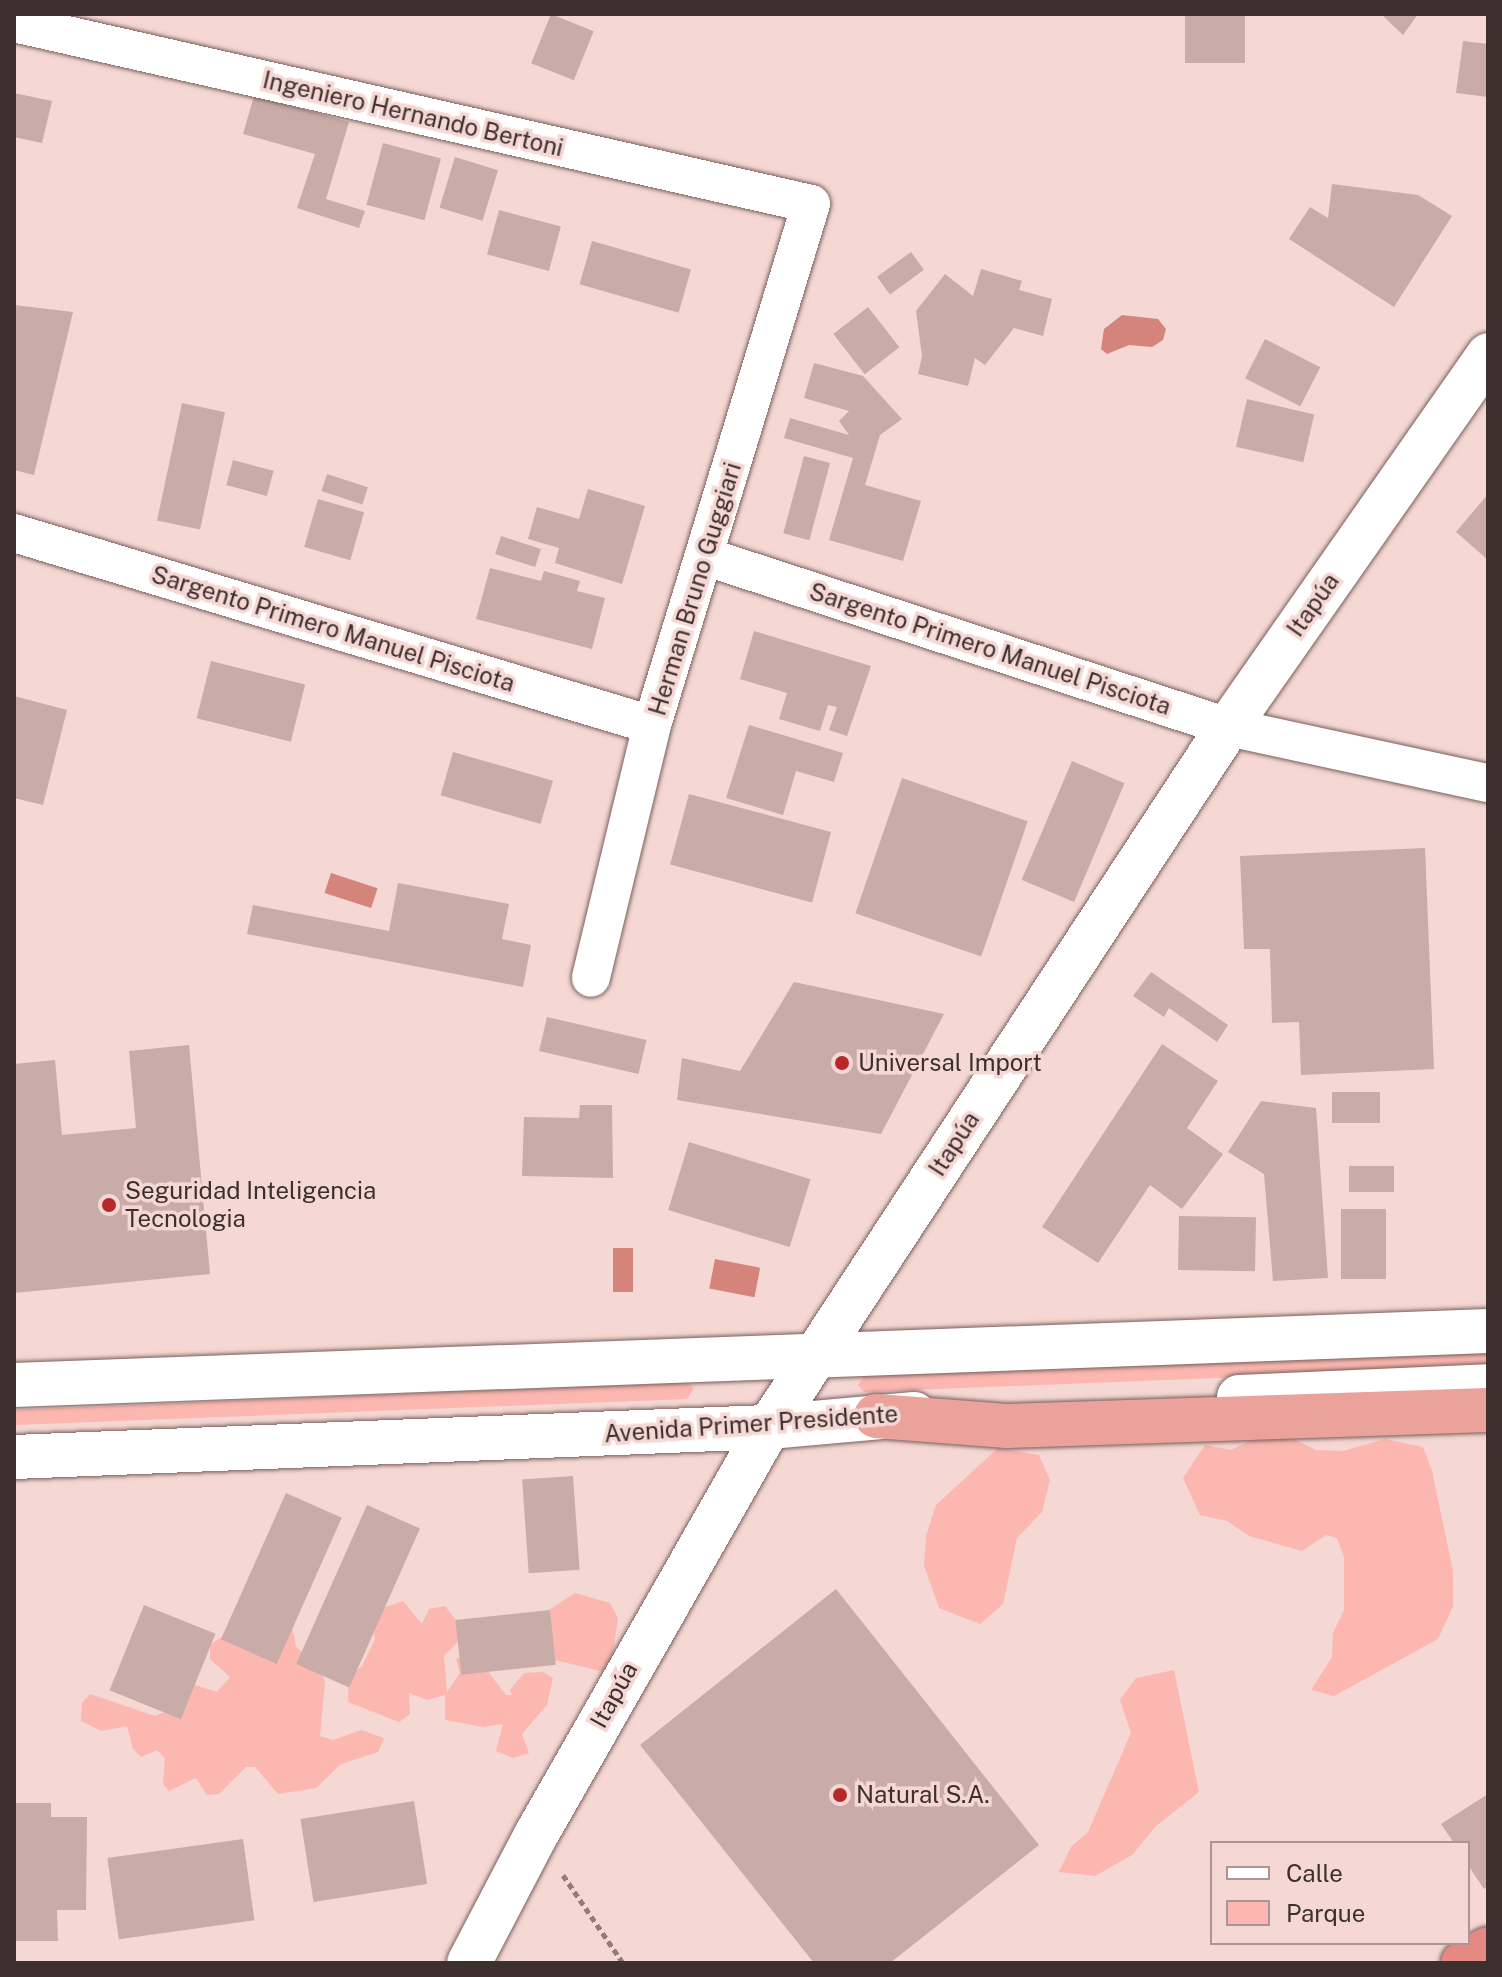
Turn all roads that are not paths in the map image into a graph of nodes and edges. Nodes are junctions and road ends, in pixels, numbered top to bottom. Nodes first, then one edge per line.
1 (14, 23) edge
2 (811, 204) joint
3 (1488, 355) edge
4 (14, 533) edge
5 (707, 557) junction
6 (652, 725) junction
7 (1228, 727) junction
8 (1488, 783) edge
9 (591, 978) dead end
10 (1488, 1331) edge
11 (814, 1358) junction
12 (14, 1385) edge
13 (1488, 1386) edge
14 (1488, 1410) edge
15 (876, 1416) junction
16 (769, 1427) junction
17 (14, 1457) edge
18 (1488, 1949) edge
19 (469, 1963) edge
20 (1463, 1963) edge

1 - 2 street, Ingeniero Hernando Bertoni
2 - 5 street, Herman Bruno Guggiari
3 - 7 main road, Itapúa
4 - 6 street, Sargento Primero Manuel Pisciota
5 - 6 street, Herman Bruno Guggiari
5 - 7 street, Sargento Primero Manuel Pisciota
6 - 9 street, Herman Bruno Guggiari
7 - 8 street, Sargento Primero Manuel Pisciota
7 - 11 main road, Itapúa
10 - 11 main road
11 - 12 main road
11 - 16 main road, Itapúa
13 - 15 main road, Avenida Primer Presidente
14 - 15 highway
15 - 16 main road, Avenida Primer Presidente
16 - 17 main road, Avenida Primer Presidente
16 - 19 main road, Itapúa
18 - 20 highway

